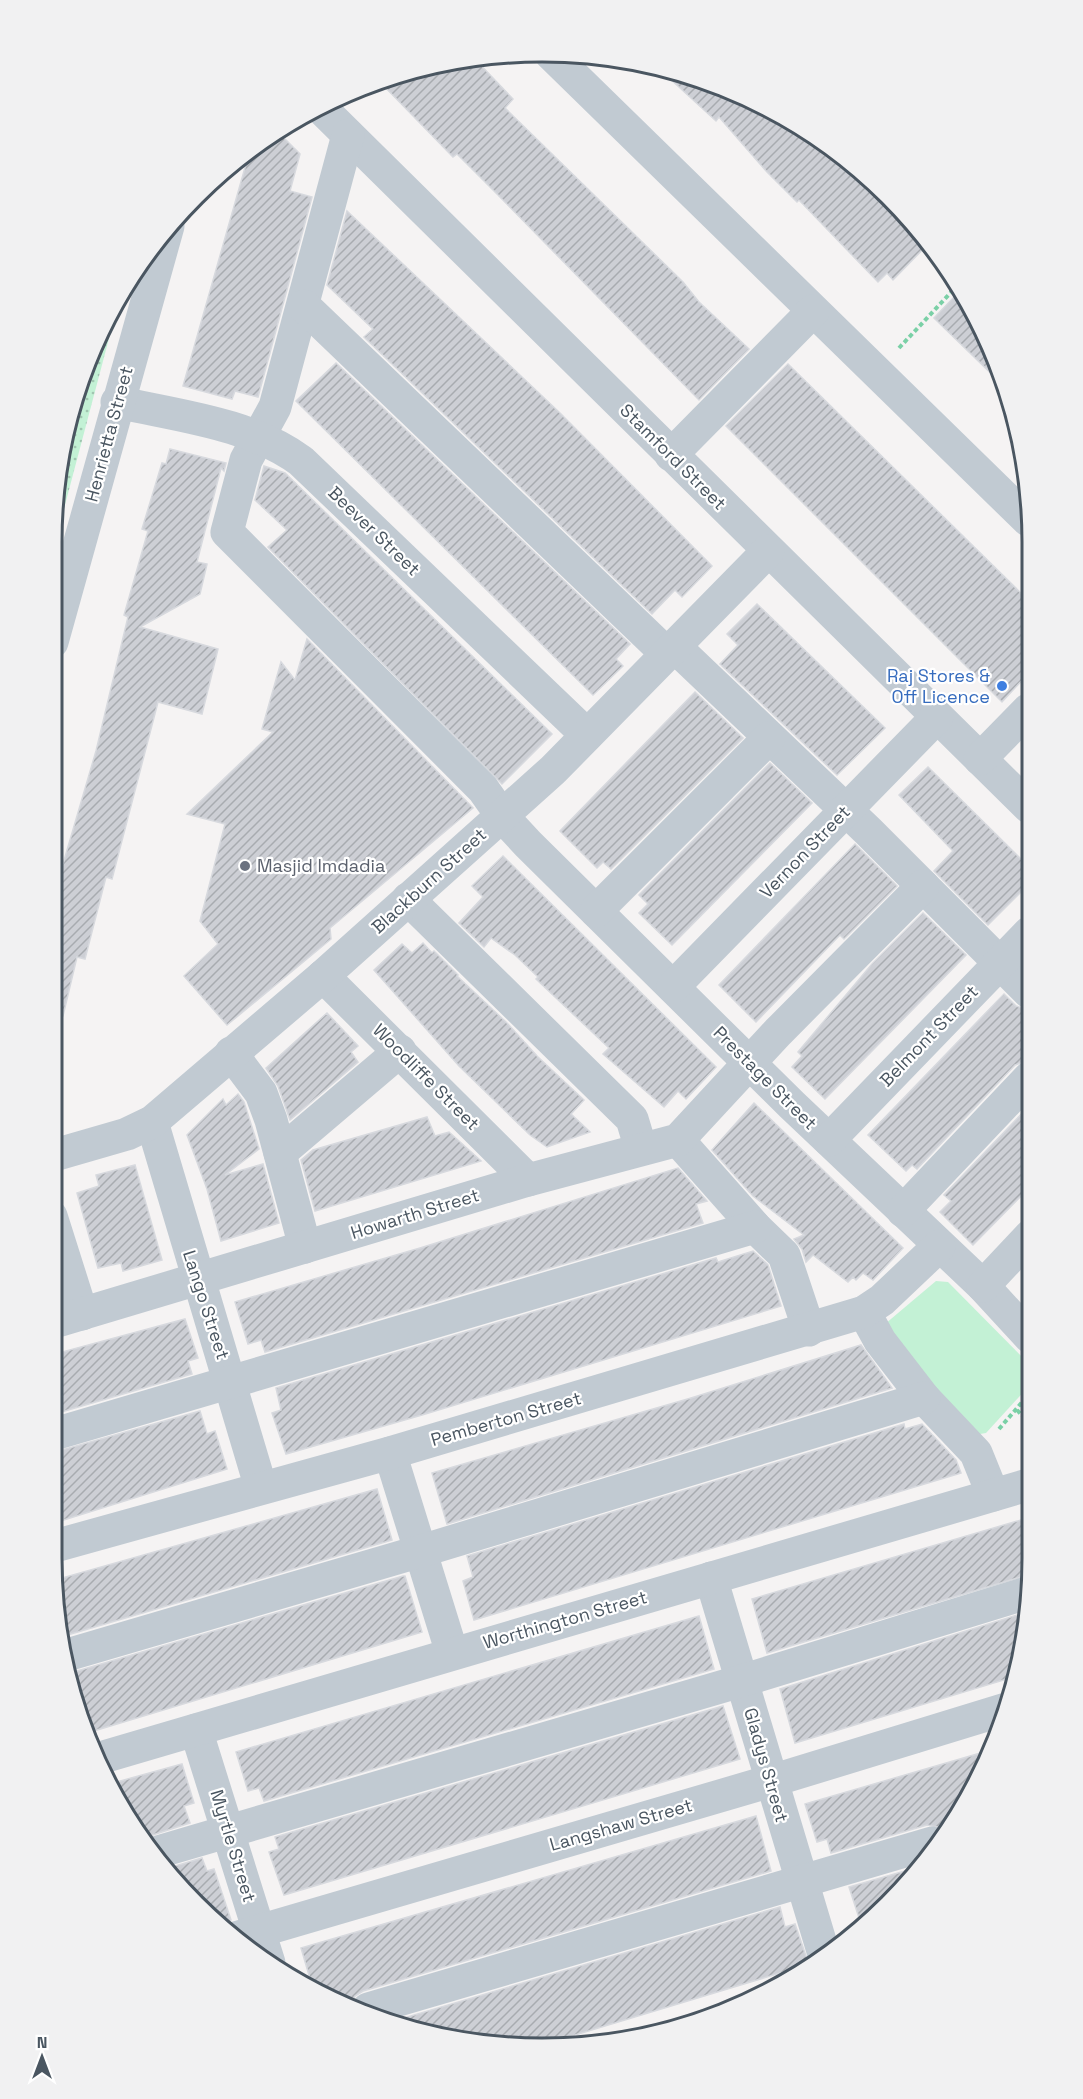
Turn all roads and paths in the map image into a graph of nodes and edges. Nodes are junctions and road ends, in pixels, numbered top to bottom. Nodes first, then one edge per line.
1 (560, 63) edge
2 (326, 113) edge
3 (348, 135) junction
4 (162, 248) edge
5 (951, 292) edge
6 (304, 306) junction
7 (813, 312) junction
8 (875, 372) junction
9 (117, 402) junction
10 (261, 438) junction
11 (671, 455) junction
12 (1020, 512) edge
13 (768, 551) junction
14 (62, 605) edge
15 (670, 650) junction
16 (1022, 716) edge
17 (937, 717) junction
18 (586, 735) junction
19 (769, 738) junction
20 (980, 759) junction
21 (1019, 798) edge
22 (847, 810) junction
23 (502, 816) junction
24 (923, 886) junction
25 (408, 899) junction
26 (596, 911) junction
27 (1022, 940) edge
28 (1000, 962) junction
29 (323, 976) junction
30 (1022, 985) edge
31 (673, 987) junction
32 (400, 1051) junction
33 (739, 1052) junction
34 (231, 1053) junction
35 (1022, 1085) edge
36 (152, 1122) junction
37 (678, 1140) junction
38 (829, 1140) junction
39 (641, 1149) junction
40 (62, 1153) edge
41 (280, 1153) junction
42 (528, 1180) junction
43 (903, 1211) junction
44 (755, 1227) junction
45 (1022, 1245) edge
46 (939, 1246) junction
47 (305, 1247) junction
48 (62, 1251) edge
49 (198, 1280) junction
50 (983, 1286) junction
51 (864, 1312) junction
52 (82, 1314) junction
53 (62, 1320) edge
54 (1022, 1327) edge
55 (809, 1330) junction
56 (231, 1383) junction
57 (924, 1398) junction
58 (1022, 1403) edge
59 (1017, 1410) junction
60 (1022, 1415) edge
61 (62, 1432) edge
62 (390, 1453) junction
63 (976, 1453) junction
64 (1022, 1487) edge
65 (261, 1488) junction
66 (993, 1495) junction
67 (62, 1544) edge
68 (421, 1551) junction
69 (711, 1578) junction
70 (1019, 1595) edge
71 (452, 1653) junction
72 (72, 1654) edge
73 (741, 1681) junction
74 (996, 1712) edge
75 (196, 1730) junction
76 (105, 1757) edge
77 (771, 1781) junction
78 (229, 1831) junction
79 (926, 1845) edge
80 (162, 1851) edge
81 (801, 1882) junction
82 (247, 1935) edge
83 (822, 1947) edge
84 (374, 2007) edge

1 - 7 street
2 - 3 street, Stamford Street
3 - 6 street
3 - 11 street, Stamford Street
4 - 9 street, Henrietta Street
5 - 8 path
6 - 10 street
6 - 15 street
7 - 8 street
7 - 11 street
8 - 12 street
9 - 10 street, Beever Street
9 - 14 street, Henrietta Street
10 - 18 street, Beever Street
10 - 23 street, Prestage Street
11 - 13 street, Stamford Street
13 - 15 street, Blackburn Street
13 - 17 street, Stamford Street
15 - 18 street, Blackburn Street
15 - 19 street
16 - 20 street
17 - 20 street, Stamford Street
17 - 22 street, Vernon Street
18 - 23 street, Blackburn Street
19 - 22 street
19 - 26 street
20 - 21 street, Stamford Street
22 - 24 street
22 - 31 street, Vernon Street
23 - 25 street, Blackburn Street
23 - 26 street, Prestage Street
24 - 28 street
24 - 33 street
25 - 29 street, Blackburn Street
25 - 39 street
26 - 31 street, Prestage Street
27 - 28 street, Belmont Street
28 - 30 street
28 - 38 street, Belmont Street
29 - 32 street, Woodliffe Street
29 - 34 street, Blackburn Street
31 - 33 street, Prestage Street
32 - 41 street
32 - 42 street, Woodliffe Street
33 - 37 street
33 - 38 street, Prestage Street
34 - 36 street, Blackburn Street
34 - 41 street
35 - 43 street
36 - 40 street, Blackburn Street
36 - 49 street, Lango Street
37 - 39 street, Howarth Street
37 - 44 street
38 - 43 street, Prestage Street
39 - 42 street, Howarth Street
41 - 47 street
42 - 47 street, Howarth Street
43 - 46 street, Prestage Street
44 - 55 street
44 - 56 street
45 - 50 street
46 - 50 street, Prestage Street
46 - 51 street, Pemberton Street
47 - 49 street, Howarth Street
48 - 52 street
49 - 52 street, Howarth Street
49 - 56 street, Lango Street
50 - 54 street, Prestage Street
51 - 55 street, Pemberton Street
51 - 57 street
52 - 53 street, Howarth Street
55 - 62 street, Pemberton Street
56 - 61 street
56 - 65 street, Lango Street
57 - 63 street
57 - 68 street
58 - 59 path
59 - 60 path
59 - 63 path
62 - 65 street, Pemberton Street
62 - 68 street
63 - 66 street
64 - 66 street, Worthington Street
65 - 67 street, Pemberton Street
66 - 69 street, Worthington Street
68 - 71 street
68 - 72 street
69 - 71 street, Worthington Street
69 - 73 street, Gladys Street
70 - 73 street
71 - 75 street, Worthington Street
73 - 77 street, Gladys Street
73 - 78 street
74 - 77 street, Langshaw Street
75 - 76 street, Worthington Street
75 - 78 street, Myrtle Street
77 - 81 street, Gladys Street
77 - 82 street, Langshaw Street
78 - 80 street
78 - 82 street, Myrtle Street
79 - 81 street
81 - 83 street, Gladys Street
81 - 84 street

